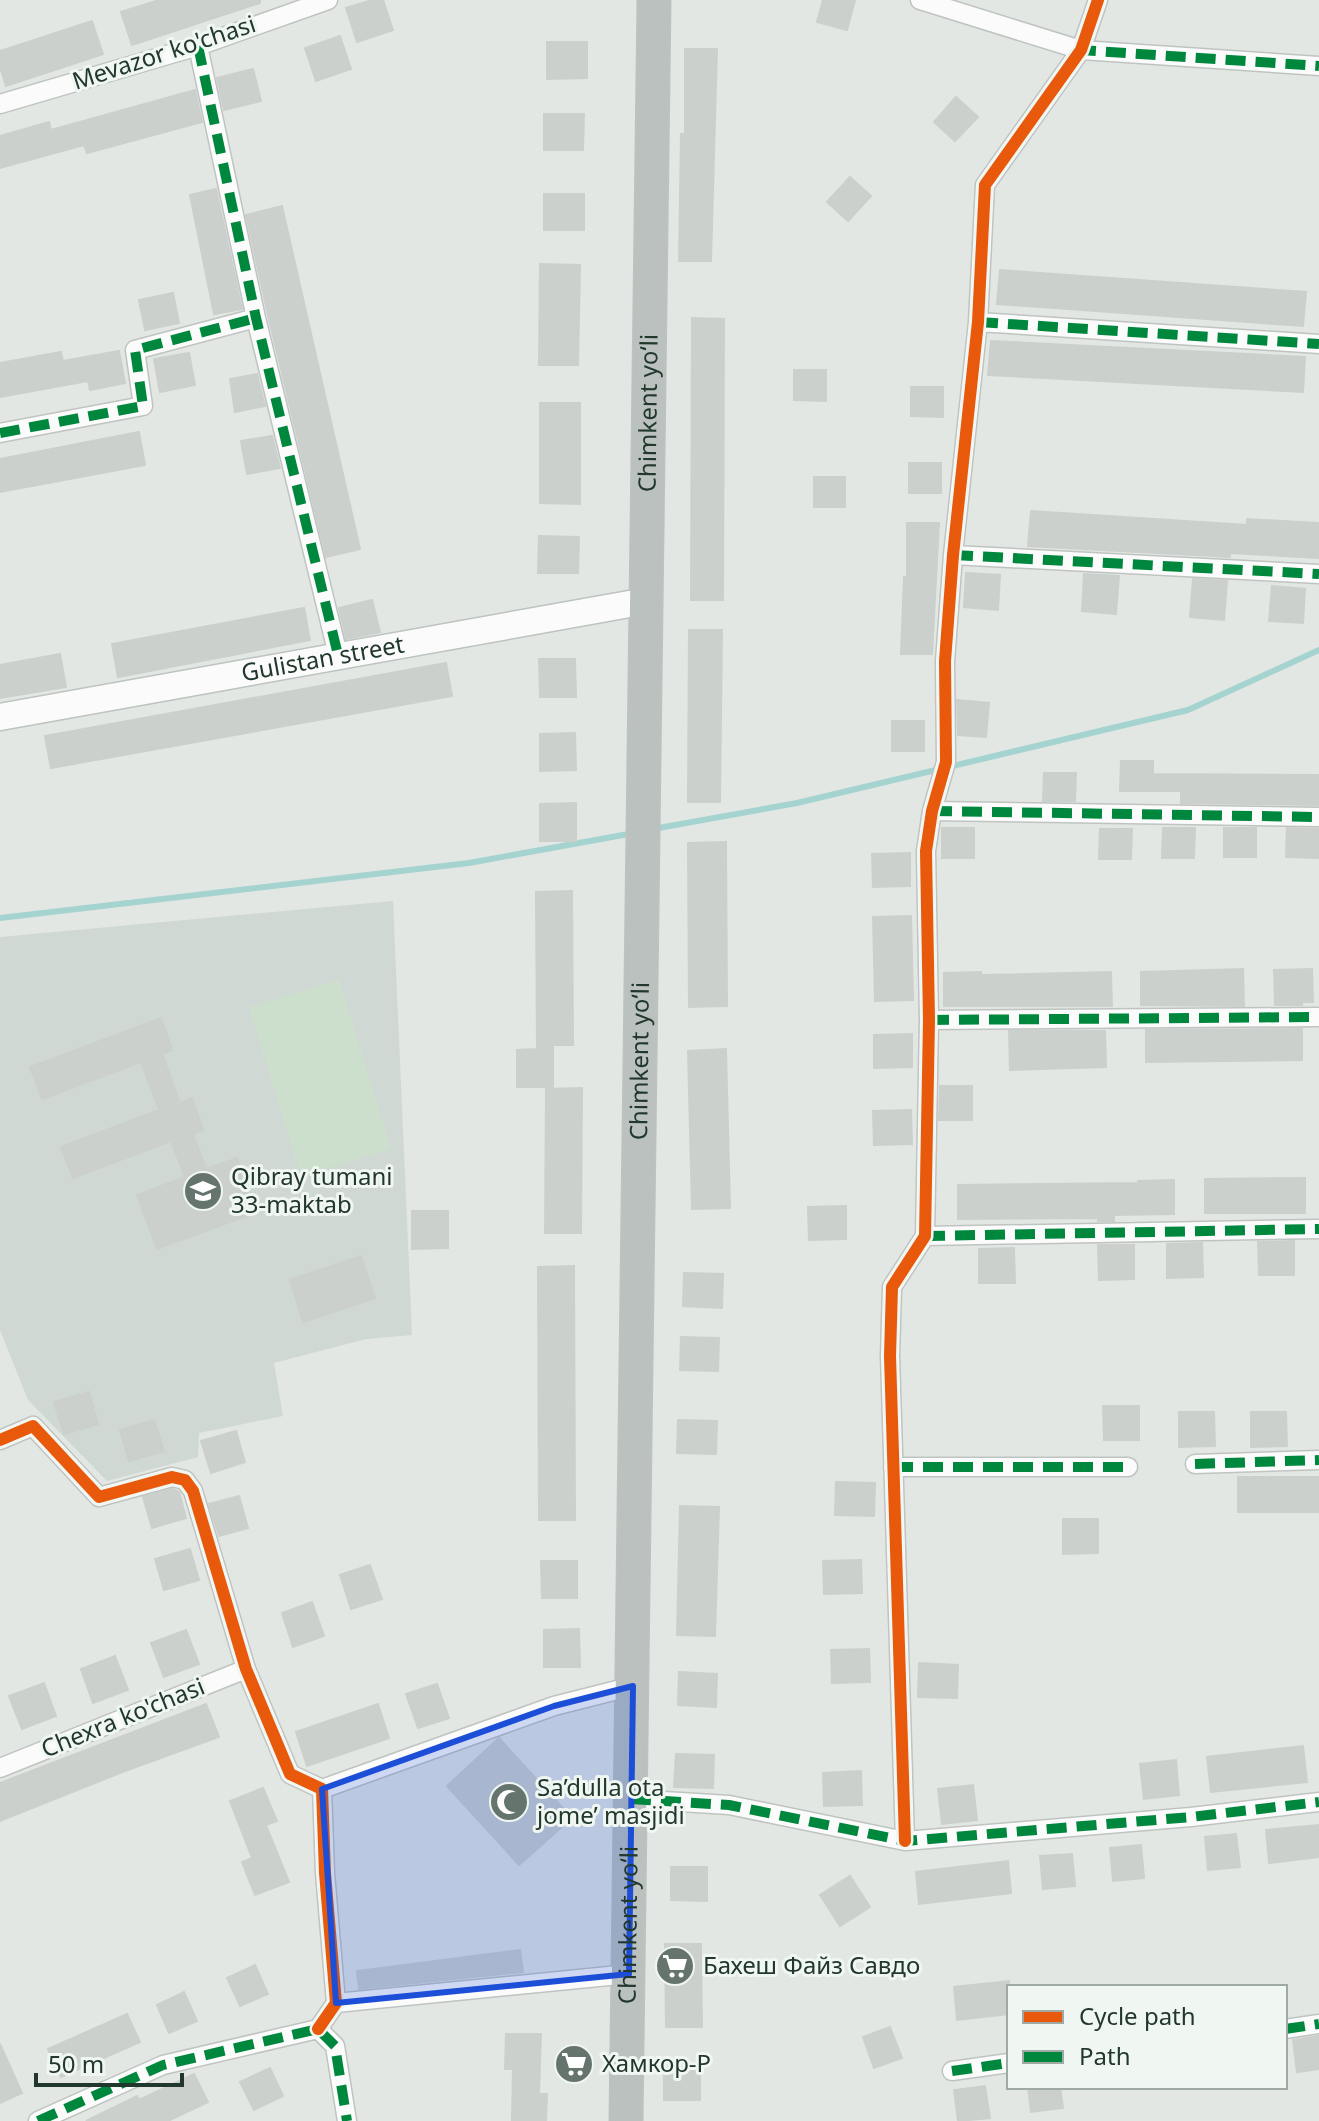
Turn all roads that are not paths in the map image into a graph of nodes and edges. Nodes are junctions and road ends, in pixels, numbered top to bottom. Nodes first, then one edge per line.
1 (328, 0) edge
2 (654, 0) edge
3 (920, 0) edge
4 (1098, 0) edge
5 (198, 46) junction
6 (1081, 50) junction
7 (1319, 66) edge
8 (0, 104) edge
9 (256, 318) junction
10 (978, 322) junction
11 (1319, 344) edge
12 (0, 433) edge
13 (953, 555) junction
14 (1319, 574) edge
15 (646, 601) junction
16 (338, 655) junction
17 (0, 717) edge
18 (932, 811) junction
19 (1319, 817) edge
20 (1319, 1017) edge
21 (929, 1020) junction
22 (1319, 1229) edge
23 (925, 1236) junction
24 (0, 1440) edge
25 (1319, 1460) edge
26 (1195, 1464) dead end
27 (893, 1467) junction
28 (1128, 1467) dead end
29 (246, 1669) junction
30 (633, 1686) junction
31 (0, 1768) edge
32 (322, 1789) junction
33 (631, 1799) junction
34 (1319, 1802) edge
35 (905, 1841) junction
36 (629, 1974) junction
37 (336, 2003) junction
38 (1319, 2024) edge
39 (318, 2029) junction
40 (1287, 2029) edge
41 (1007, 2063) edge
42 (952, 2071) dead end
43 (38, 2121) edge
44 (347, 2121) edge
45 (626, 2121) edge

1 - 5 street, Mevazor ko'chasi
2 - 15 highway, Chimkent yo‘li
3 - 6 street
4 - 6 street
5 - 8 street, Mevazor ko'chasi
5 - 9 street
6 - 7 street
6 - 10 street
9 - 12 street
9 - 16 street
10 - 11 street
10 - 13 street
13 - 14 street
13 - 18 street
15 - 16 main road, Gulistan street
15 - 30 highway, Chimkent yo‘li
16 - 17 main road, Gulistan street
18 - 19 street
18 - 21 street
20 - 21 street
21 - 23 street
22 - 23 street
23 - 27 street
24 - 29 street
25 - 26 street
27 - 28 street
27 - 35 street
29 - 31 street, Chexra ko'chasi
29 - 32 street
30 - 32 street
30 - 33 highway, Chimkent yo‘li
32 - 37 street
33 - 35 street
33 - 36 highway, Chimkent yo‘li
34 - 35 street
36 - 37 street
36 - 45 highway, Chimkent yo‘li
37 - 39 street
38 - 40 street
39 - 43 street
39 - 44 street
41 - 42 street

